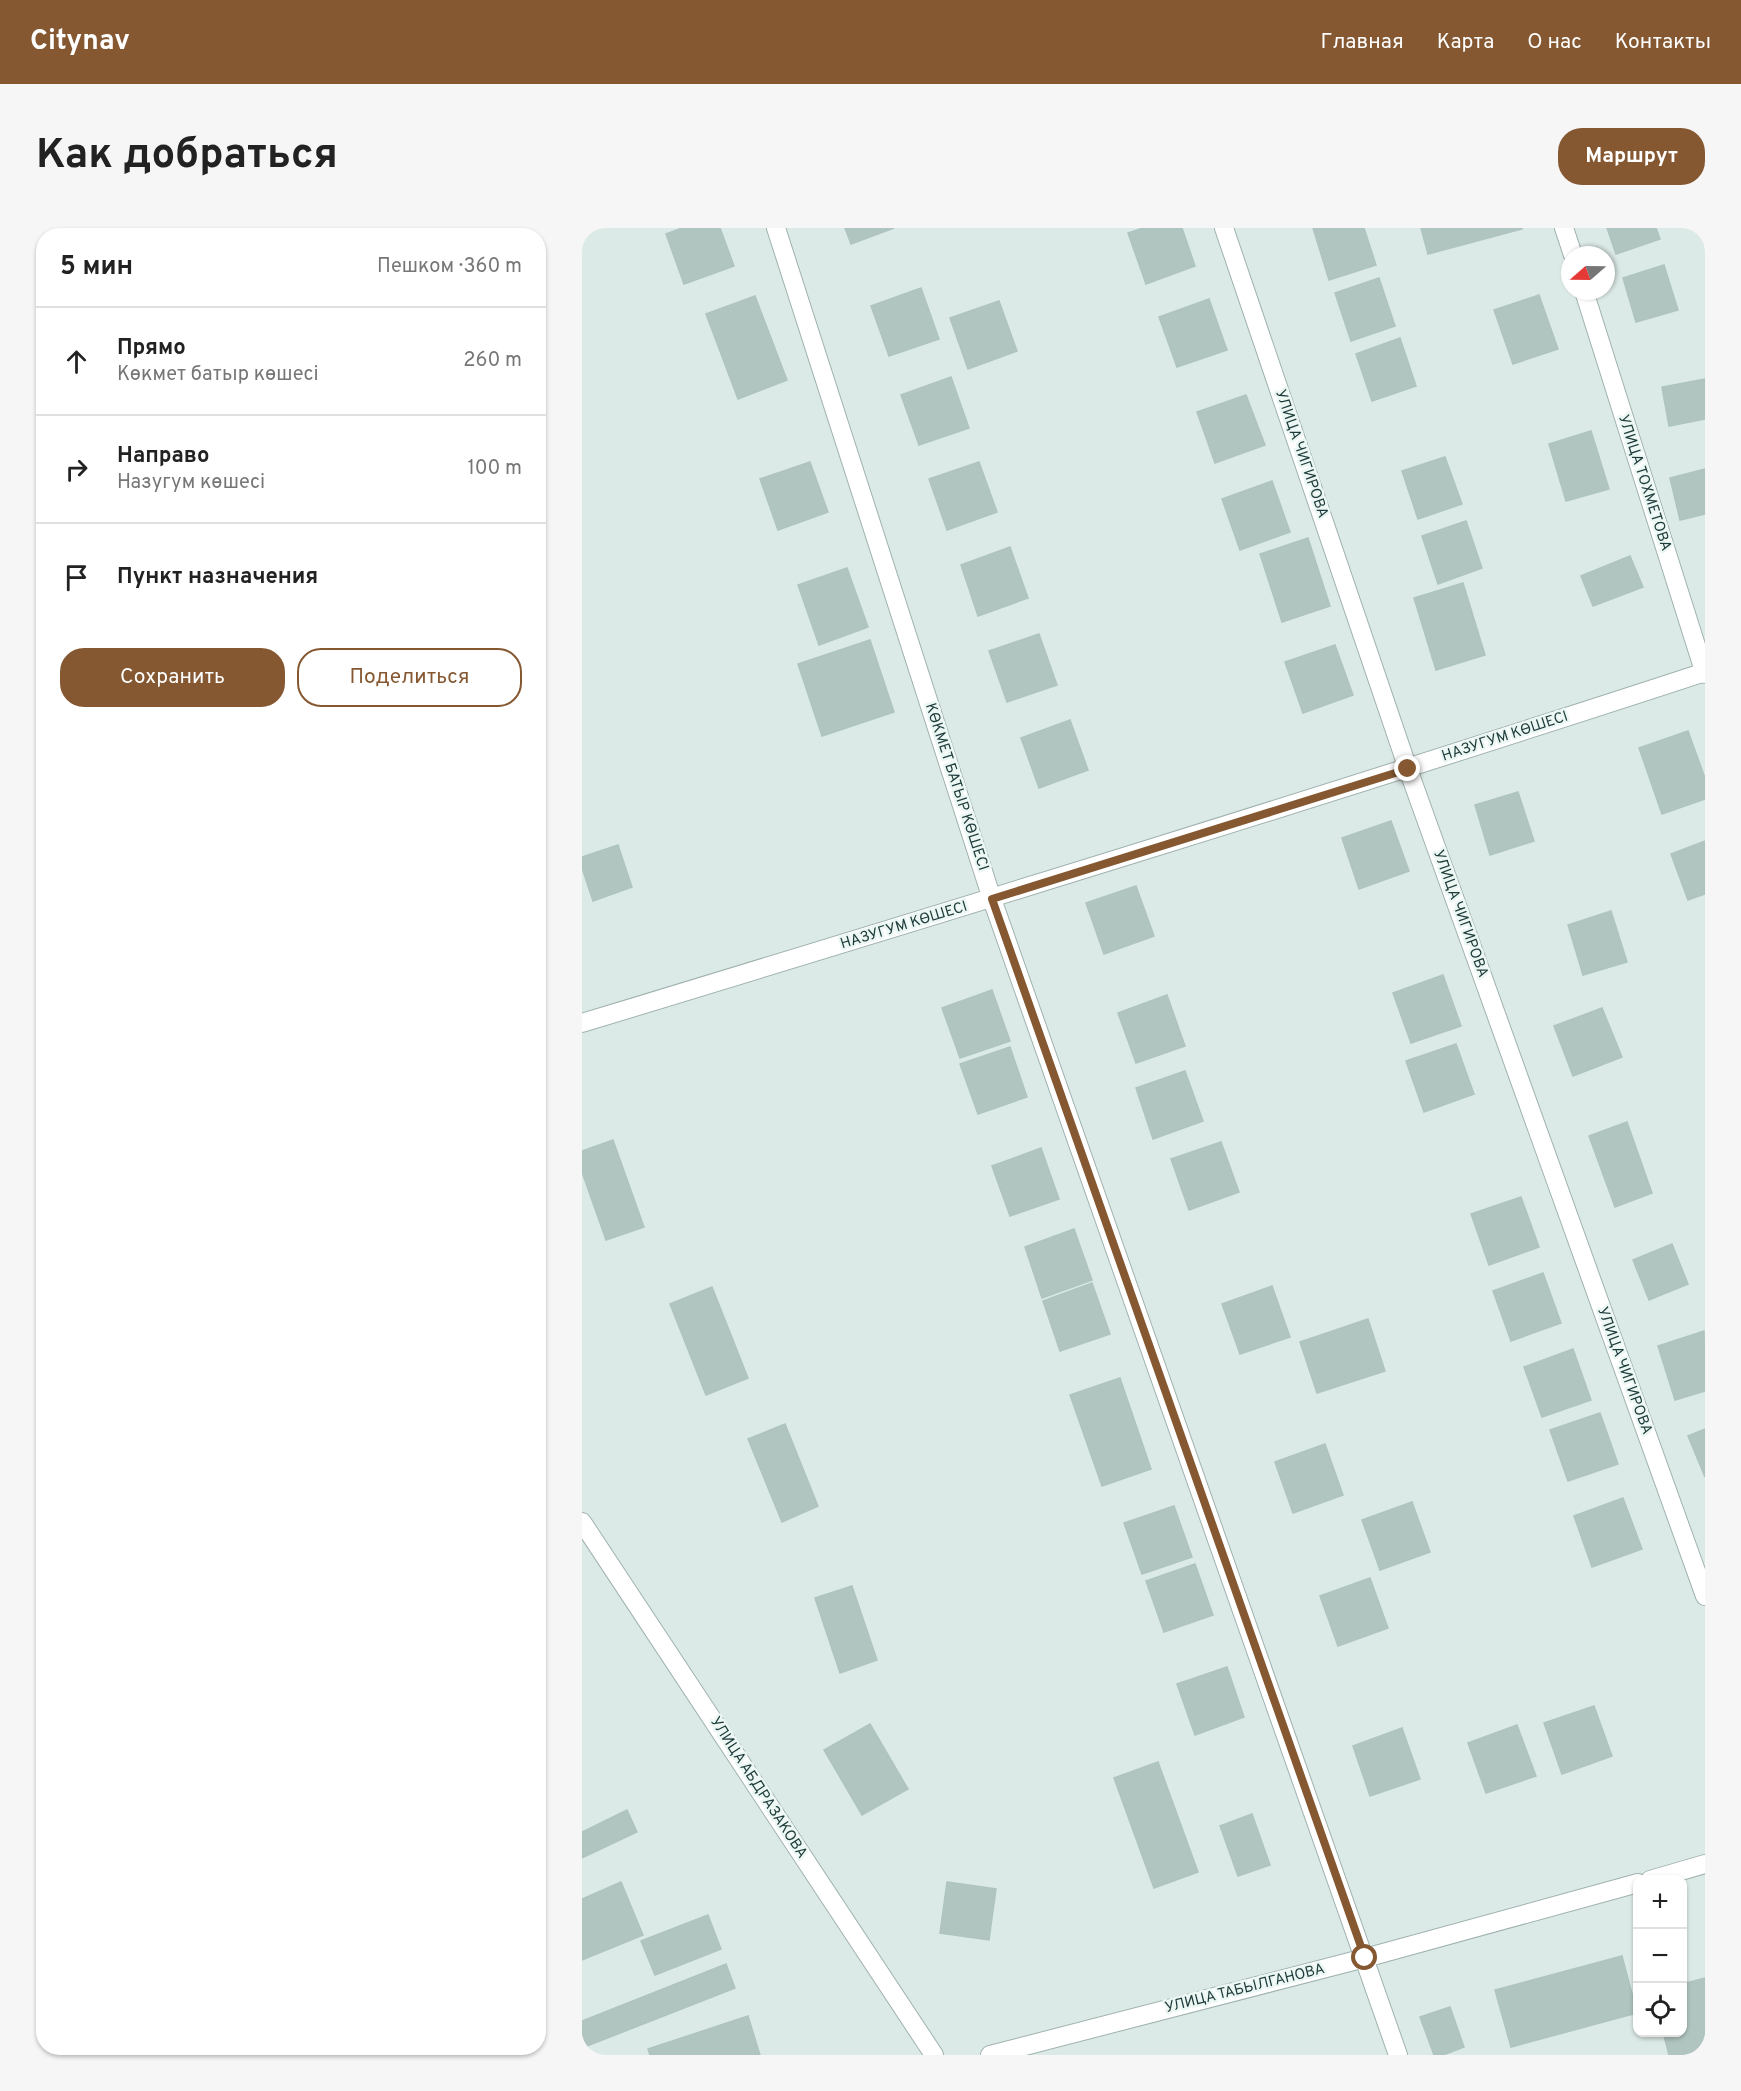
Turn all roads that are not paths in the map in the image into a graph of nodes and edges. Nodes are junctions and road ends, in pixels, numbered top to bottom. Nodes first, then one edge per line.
1 (777, 228) edge
2 (1224, 228) edge
3 (1564, 228) edge
4 (1569, 246) edge
5 (1587, 300) edge
6 (1705, 673) edge
7 (1408, 769) junction
8 (992, 899) junction
9 (582, 1023) edge
10 (582, 1522) edge
11 (1705, 1596) edge
12 (1705, 1864) edge
13 (1667, 1875) edge
14 (1633, 1884) edge
15 (1365, 1958) junction
16 (934, 2055) edge
17 (990, 2055) edge
18 (1398, 2055) edge

1 - 8 street, КӨКМЕТ БАТЫР КӨШЕСІ
2 - 7 street, УЛИЦА ЧИГИРОВА
3 - 4 street
5 - 6 street, УЛИЦА ТОХМЕТОВА
6 - 7 street, НАЗУГУМ КӨШЕСІ
7 - 8 street, НАЗУГУМ КӨШЕСІ
7 - 11 street, УЛИЦА ЧИГИРОВА
8 - 9 street, НАЗУГУМ КӨШЕСІ
8 - 15 street, КӨКМЕТ БАТЫР КӨШЕСІ
10 - 16 street, УЛИЦА АБДРАЗАКОВА
12 - 13 street
14 - 15 street, УЛИЦА ТАБЫЛГАНОВА
15 - 17 street, УЛИЦА ТАБЫЛГАНОВА
15 - 18 street, КӨКМЕТ БАТЫР КӨШЕСІ

